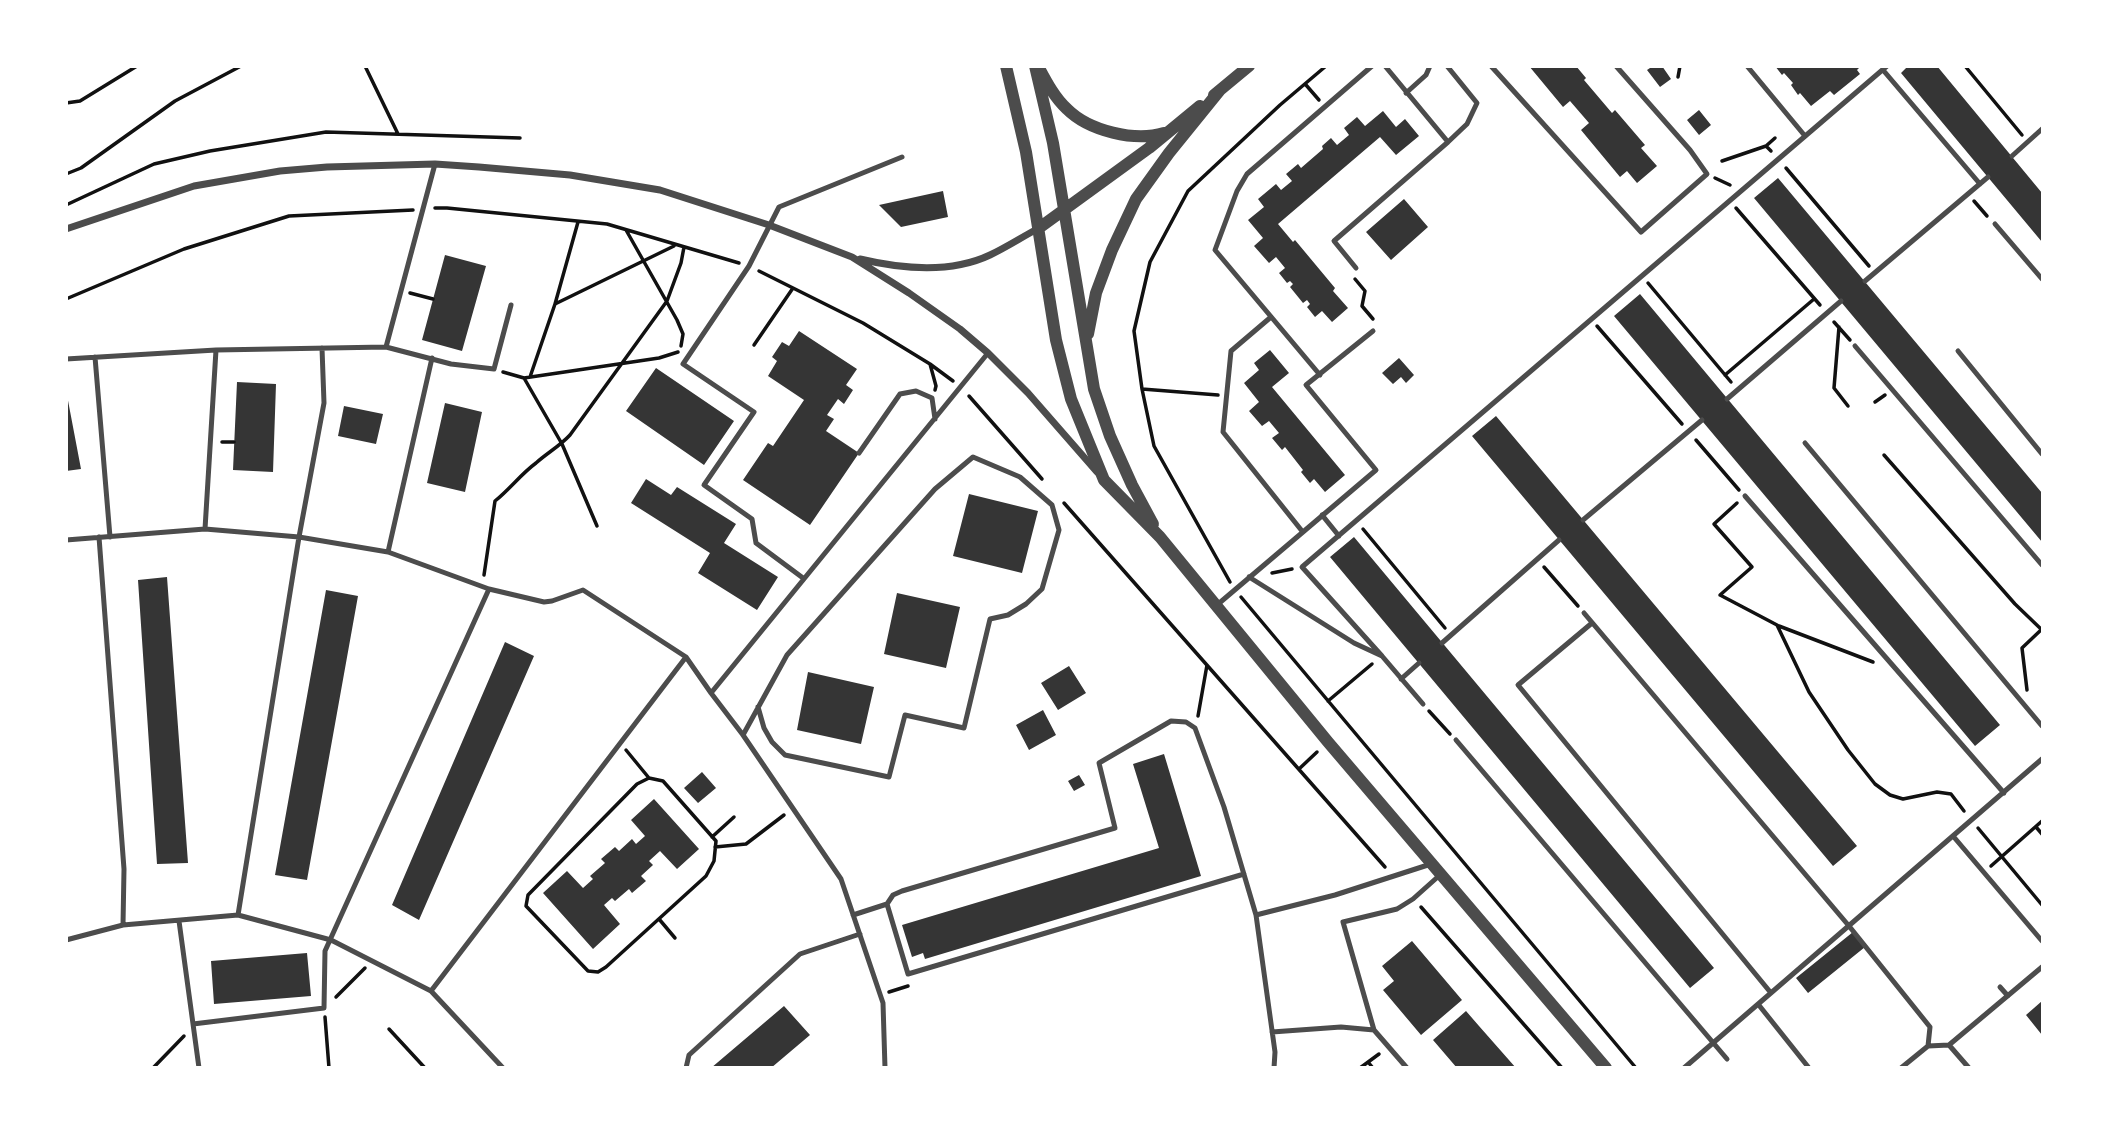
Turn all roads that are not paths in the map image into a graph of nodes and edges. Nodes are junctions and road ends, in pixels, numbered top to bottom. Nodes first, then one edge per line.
1 (1006, 66) edge
2 (1036, 66) edge
3 (1250, 66) edge
4 (1373, 66) edge
5 (1385, 66) edge
6 (1430, 66) edge
7 (1447, 66) edge
8 (1491, 66) edge
9 (1616, 66) edge
10 (1747, 66) edge
11 (1885, 68) edge
12 (1220, 90) junction
13 (1406, 93) junction
14 (2042, 129) edge
15 (1171, 130) junction
16 (1805, 136) junction
17 (1448, 142) junction
18 (2012, 156) dead end
19 (902, 157) dead end
20 (435, 164) junction
21 (1988, 177) dead end
22 (1980, 184) junction
23 (1065, 210) junction
24 (769, 225) junction
25 (1995, 225) dead end
26 (1038, 228) junction
27 (66, 229) edge
28 (852, 257) junction
29 (1356, 268) road end
30 (2042, 279) edge
31 (1865, 281) dead end
32 (1841, 301) dead end
33 (511, 305) dead end
34 (1270, 317) junction
35 (1373, 331) road end
36 (1086, 345) junction
37 (1855, 346) dead end
38 (386, 347) junction
39 (322, 348) junction
40 (215, 350) junction
41 (1958, 351) dead end
42 (988, 353) junction
43 (95, 357) junction
44 (432, 358) junction
45 (66, 359) edge
46 (1320, 375) junction
47 (1727, 399) dead end
48 (935, 419) junction
49 (1702, 420) dead end
50 (1805, 443) dead end
51 (859, 453) dead end
52 (2042, 454) edge
53 (1104, 480) junction
54 (1745, 496) road end
55 (1322, 515) junction
56 (1583, 520) dead end
57 (205, 529) junction
58 (1302, 531) junction
59 (1339, 536) junction
60 (99, 537) junction
61 (110, 537) junction
62 (299, 537) junction
63 (1160, 537) junction
64 (66, 540) edge
65 (1559, 540) dead end
66 (388, 552) junction
67 (2042, 565) edge
68 (1249, 577) junction
69 (803, 578) junction
70 (486, 587) junction
71 (1217, 605) junction
72 (1584, 613) road end
73 (1592, 623) junction
74 (1442, 643) dead end
75 (1382, 656) junction
76 (686, 657) junction
77 (1419, 663) dead end
78 (1401, 679) junction
79 (711, 694) junction
80 (1423, 704) road end
81 (758, 707) junction
82 (2042, 726) edge
83 (743, 735) junction
84 (1455, 740) road end
85 (2042, 759) edge
86 (2004, 793) junction
87 (1953, 836) junction
88 (1432, 864) junction
89 (1244, 874) junction
90 (1441, 874) junction
91 (887, 904) junction
92 (238, 915) junction
93 (853, 915) junction
94 (1256, 915) junction
95 (179, 920) junction
96 (123, 925) junction
97 (1849, 926) junction
98 (860, 934) junction
99 (66, 940) edge
100 (331, 940) junction
101 (2042, 941) edge
102 (2042, 967) edge
103 (2000, 987) dead end
104 (431, 990) junction
105 (1770, 993) junction
106 (2008, 996) junction
107 (1758, 1004) junction
108 (193, 1025) junction
109 (1374, 1030) junction
110 (1272, 1032) junction
111 (1713, 1043) junction
112 (1949, 1045) junction
113 (1928, 1046) junction
114 (1727, 1059) dead end
115 (199, 1068) edge
116 (503, 1068) edge
117 (686, 1068) edge
118 (885, 1068) edge
119 (1274, 1068) edge
120 (1407, 1068) edge
121 (1606, 1068) edge
122 (1685, 1068) edge
123 (1809, 1068) edge
124 (1901, 1068) edge
125 (1969, 1068) edge

1 - 26 street
2 - 15 street
2 - 23 street
3 - 12 street
4 - 34 lane
5 - 13 lane
6 - 13 lane
7 - 17 lane
8 - 9 lane
10 - 16 lane
11 - 16 lane
11 - 22 lane
12 - 15 street
12 - 36 street
13 - 17 lane
14 - 18 lane
15 - 23 street
16 - 59 lane
17 - 29 lane
19 - 24 lane
20 - 24 street
20 - 27 street
20 - 38 lane
21 - 22 lane
22 - 31 lane
23 - 26 street
23 - 36 street
24 - 28 street
24 - 69 lane
25 - 30 lane
26 - 28 street
26 - 53 street
28 - 42 street
32 - 47 lane
33 - 44 lane
34 - 46 lane
34 - 58 lane
35 - 46 lane
36 - 63 street
37 - 67 lane
38 - 39 lane
38 - 44 lane
39 - 40 lane
39 - 62 lane
40 - 43 lane
40 - 57 lane
41 - 52 lane
42 - 48 lane
42 - 53 street
43 - 45 lane
43 - 61 lane
44 - 66 lane
46 - 55 lane
48 - 51 lane
48 - 69 lane
49 - 56 lane
50 - 82 lane
53 - 63 street
54 - 86 lane
55 - 58 lane
55 - 59 lane
57 - 61 lane
57 - 62 lane
58 - 68 lane
59 - 75 lane
60 - 61 lane
60 - 64 lane
60 - 96 lane
62 - 66 lane
62 - 92 lane
63 - 71 street
65 - 74 lane
66 - 70 lane
68 - 71 lane
68 - 75 lane
69 - 79 lane
70 - 76 lane
70 - 100 lane
71 - 88 street
72 - 73 lane
73 - 97 lane
73 - 105 lane
75 - 78 lane
76 - 79 lane
76 - 104 lane
77 - 78 lane
78 - 80 lane
79 - 83 lane
81 - 81 lane
81 - 83 lane
83 - 93 lane
84 - 111 lane
85 - 86 lane
86 - 87 lane
87 - 97 lane
87 - 101 lane
88 - 90 street
88 - 94 lane
89 - 91 lane
89 - 91 lane
89 - 94 lane
90 - 109 lane
90 - 121 street
91 - 93 lane
92 - 95 lane
92 - 100 lane
93 - 98 lane
94 - 110 lane
95 - 96 lane
95 - 108 lane
96 - 99 lane
97 - 105 lane
97 - 113 lane
98 - 117 lane
98 - 118 lane
100 - 104 lane
100 - 108 lane
102 - 106 lane
103 - 106 lane
104 - 116 lane
105 - 107 lane
106 - 112 lane
107 - 111 lane
107 - 123 lane
108 - 115 lane
109 - 110 lane
109 - 120 lane
110 - 119 lane
111 - 114 lane
111 - 122 lane
112 - 113 lane
112 - 125 lane
113 - 124 lane

